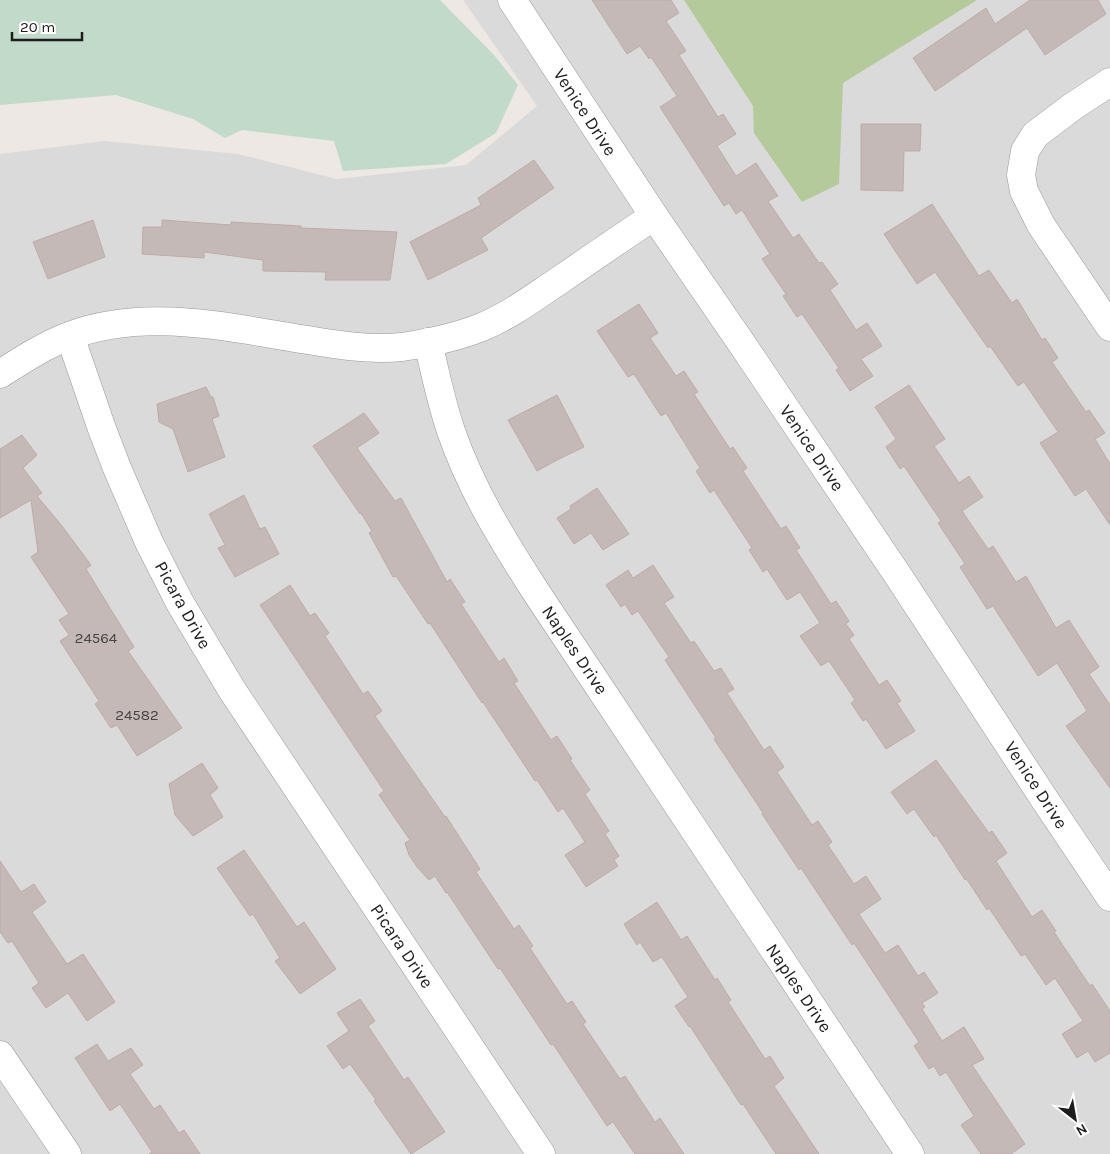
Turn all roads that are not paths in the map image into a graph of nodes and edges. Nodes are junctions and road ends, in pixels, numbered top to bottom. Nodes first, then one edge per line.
1 (512, 0) edge
2 (1110, 82) edge
3 (654, 216) junction
4 (1110, 327) edge
5 (70, 336) junction
6 (428, 342) junction
7 (0, 374) edge
8 (1110, 897) edge
9 (0, 1055) edge
10 (67, 1154) edge
11 (541, 1154) edge
12 (910, 1154) edge

1 - 3 street, Venice Drive
2 - 4 street
3 - 6 street
3 - 8 street, Venice Drive
5 - 6 street
5 - 7 street
5 - 11 street, Picara Drive
6 - 12 street, Naples Drive
9 - 10 street

